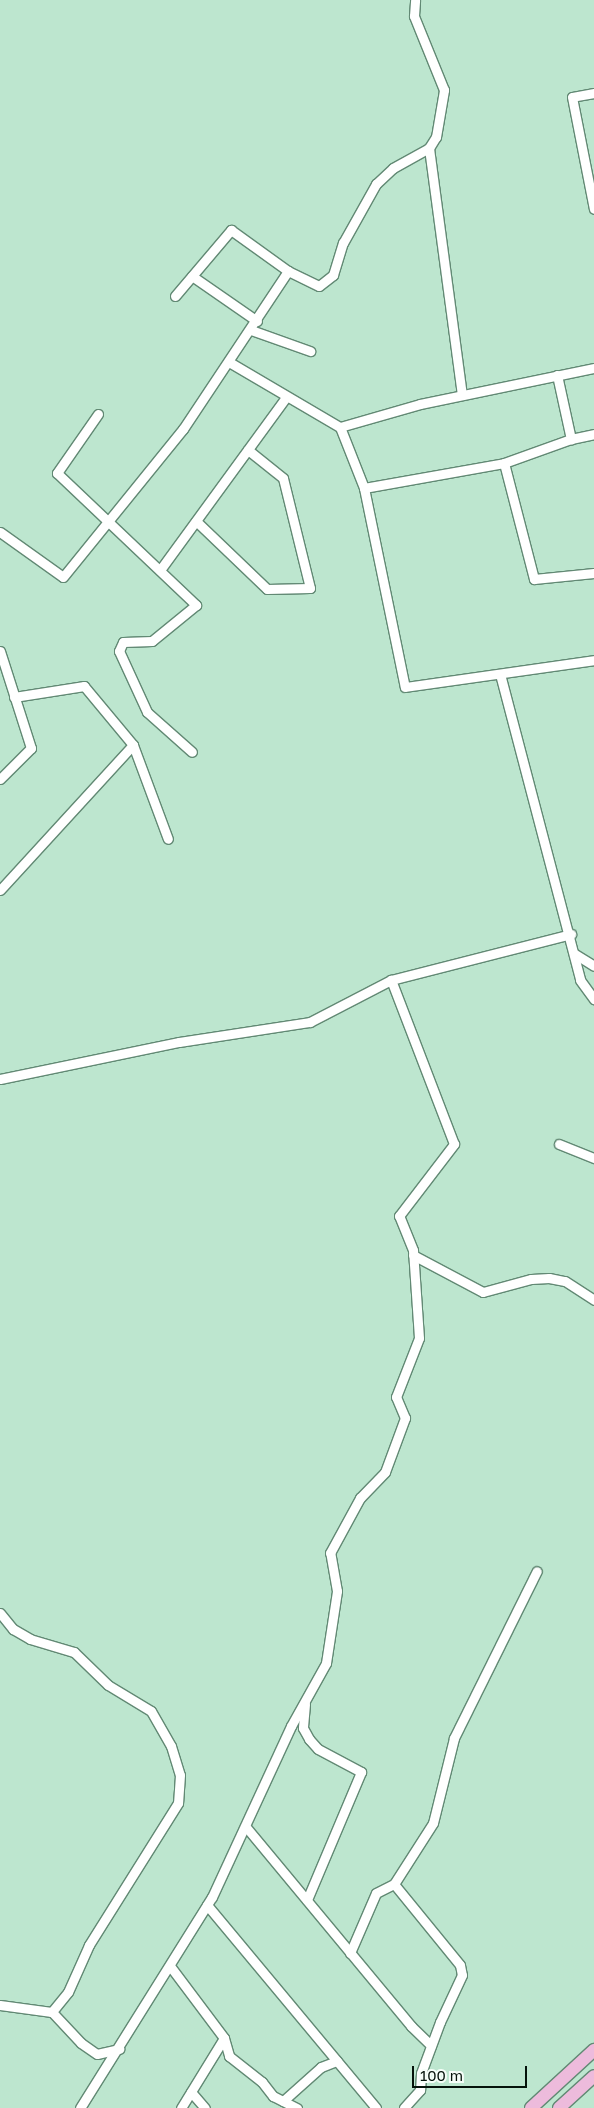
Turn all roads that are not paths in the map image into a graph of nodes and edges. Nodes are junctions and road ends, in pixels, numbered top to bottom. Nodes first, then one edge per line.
1 (415, 0) edge
2 (594, 93) edge
3 (429, 148) junction
4 (594, 209) edge
5 (288, 271) junction
6 (192, 276) junction
7 (175, 296) dead end
8 (257, 321) junction
9 (251, 330) junction
10 (310, 351) dead end
11 (229, 362) junction
12 (594, 368) edge
13 (557, 376) junction
14 (462, 395) junction
15 (286, 397) junction
16 (98, 414) dead end
17 (340, 427) junction
18 (594, 434) edge
19 (570, 439) junction
20 (248, 450) junction
21 (504, 464) junction
22 (364, 488) junction
23 (196, 521) junction
24 (110, 522) junction
25 (0, 532) edge
26 (160, 570) junction
27 (594, 574) edge
28 (0, 651) edge
29 (594, 660) edge
30 (500, 674) junction
31 (14, 696) junction
32 (133, 745) junction
33 (192, 752) dead end
34 (0, 779) edge
35 (168, 839) dead end
36 (0, 890) edge
37 (571, 934) junction
38 (575, 954) junction
39 (594, 966) edge
40 (391, 980) junction
41 (594, 999) edge
42 (0, 1079) edge
43 (559, 1144) dead end
44 (594, 1158) edge
45 (413, 1256) junction
46 (594, 1300) edge
47 (537, 1571) dead end
48 (0, 1613) edge
49 (305, 1702) junction
50 (246, 1827) junction
51 (394, 1884) junction
52 (307, 1900) junction
53 (207, 1905) junction
54 (350, 1953) junction
55 (170, 1966) junction
56 (0, 2005) edge
57 (52, 2012) junction
58 (224, 2038) junction
59 (431, 2045) junction
60 (119, 2049) junction
61 (594, 2050) edge
62 (337, 2061) junction
63 (594, 2076) edge
64 (191, 2092) junction
65 (283, 2101) junction
66 (80, 2108) edge
67 (181, 2108) edge
68 (205, 2108) edge
69 (297, 2108) edge
70 (376, 2108) edge
71 (404, 2108) edge
72 (531, 2108) edge
73 (559, 2108) edge

1 - 3 street
2 - 4 street
3 - 5 street
3 - 14 street
5 - 6 street
5 - 8 street
6 - 7 street
6 - 8 street
8 - 9 street
9 - 10 street
9 - 11 street
11 - 15 street
11 - 24 street
12 - 13 street
13 - 14 street
13 - 19 street
14 - 17 street
15 - 17 street
15 - 20 street
16 - 24 street
17 - 22 street
18 - 19 street
19 - 21 street
20 - 23 street
20 - 23 street
21 - 22 street
21 - 27 street
22 - 30 street
23 - 26 street
24 - 25 street
24 - 26 street
26 - 33 street
28 - 31 street
29 - 30 street
30 - 37 street
31 - 32 street
31 - 34 street
32 - 35 street
32 - 36 street
37 - 38 street
37 - 40 street
38 - 39 street
38 - 41 street
40 - 42 street
40 - 45 street
43 - 44 street
45 - 46 street
45 - 49 street
47 - 51 street
48 - 57 street
49 - 50 street
49 - 52 street
50 - 52 street
50 - 53 street
51 - 54 street
51 - 59 street
52 - 54 street
53 - 55 street
53 - 62 street
54 - 59 street
55 - 58 street
55 - 60 street
56 - 57 street
57 - 60 street
58 - 64 street
58 - 65 street
59 - 71 street
60 - 66 street
61 - 72 main road
62 - 65 street
62 - 70 street
63 - 73 main road
64 - 67 street
64 - 68 street
65 - 69 street

